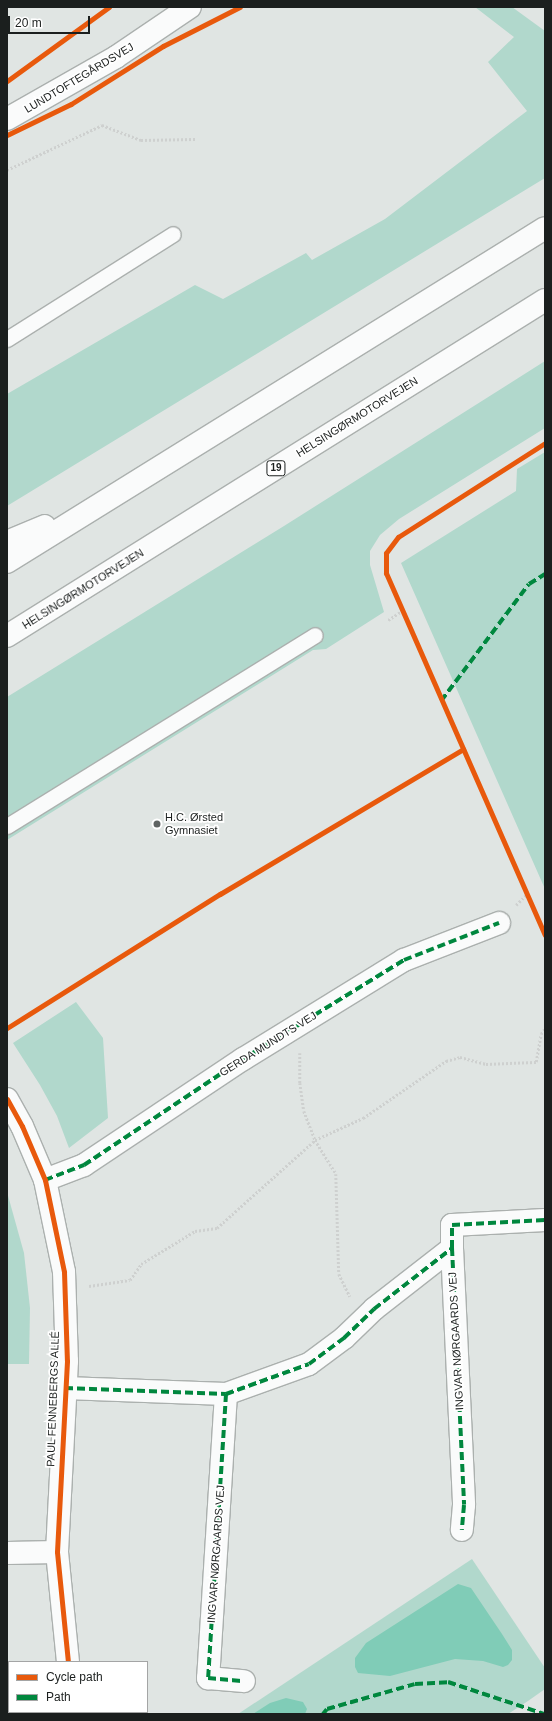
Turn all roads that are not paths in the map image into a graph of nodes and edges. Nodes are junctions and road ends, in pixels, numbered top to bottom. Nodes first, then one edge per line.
1 (190, 7) edge
2 (7, 119) edge
3 (545, 228) edge
4 (173, 234) dead end
5 (545, 300) edge
6 (7, 340) edge
7 (116, 495) junction
8 (7, 542) edge
9 (7, 562) edge
10 (315, 635) dead end
11 (7, 636) edge
12 (7, 826) edge
13 (499, 923) dead end
14 (7, 1099) edge
15 (46, 1180) junction
16 (545, 1220) edge
17 (452, 1248) junction
18 (65, 1388) junction
19 (226, 1394) junction
20 (462, 1530) dead end
21 (57, 1552) junction
22 (7, 1553) edge
23 (68, 1661) edge
24 (244, 1681) dead end

1 - 2 main road, LUNDTOFTEGÅRDSVEJ
3 - 7 main road
4 - 6 lane
5 - 11 main road, HELSINGØRMOTORVEJEN / 19
7 - 8 main road
7 - 9 main road
10 - 12 lane
13 - 15 main road, GERDA MUNDTS VEJ
14 - 15 main road, PAUL FENNEBERGS ALLÉ
15 - 18 main road, PAUL FENNEBERGS ALLÉ
16 - 17 main road, INGVAR NØRGAARDS VEJ
17 - 19 main road, INGVAR NØRGAARDS VEJ
17 - 20 main road, INGVAR NØRGAARDS VEJ
18 - 19 main road, INGVAR NØRGAARDS VEJ
18 - 21 main road, PAUL FENNEBERGS ALLÉ
19 - 24 main road, INGVAR NØRGAARDS VEJ
21 - 22 main road
21 - 23 main road, PAUL FENNEBERGS ALLÉ

